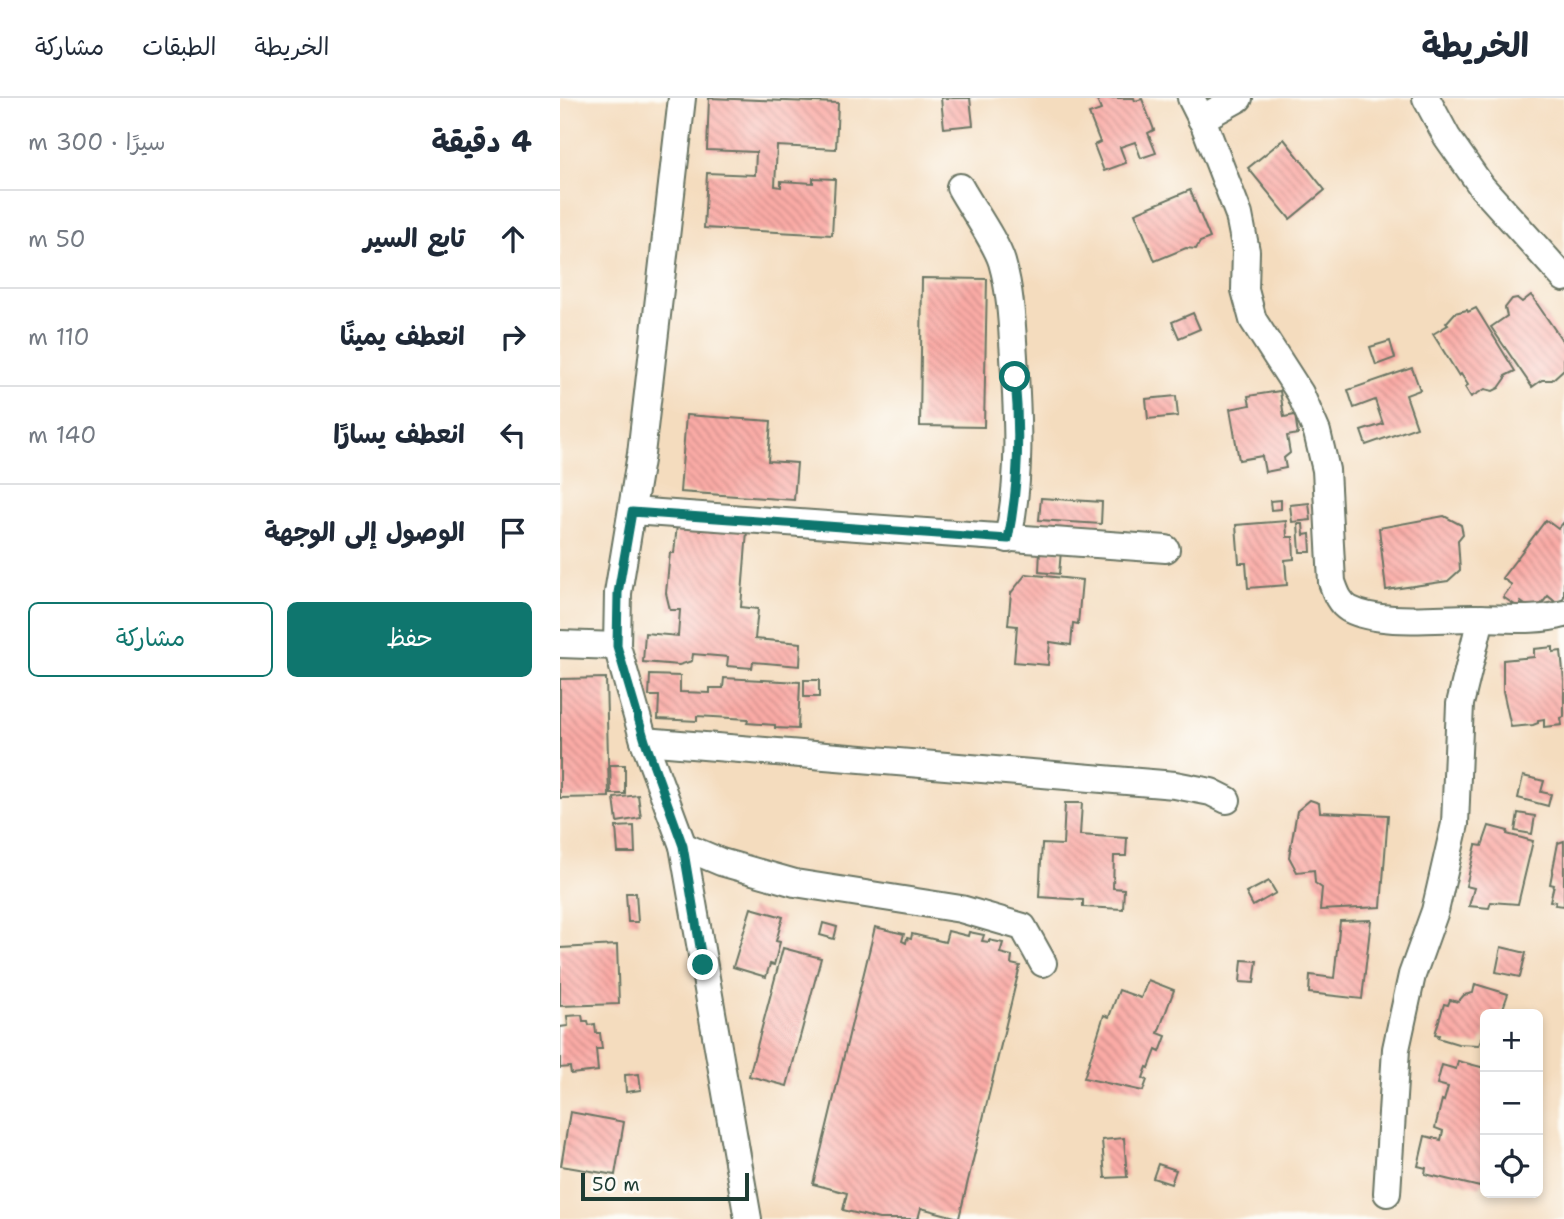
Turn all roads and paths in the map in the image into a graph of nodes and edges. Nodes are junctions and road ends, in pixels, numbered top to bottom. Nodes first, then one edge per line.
1 (681, 98) edge
2 (1239, 98) edge
3 (1426, 98) edge
4 (1196, 108) edge
5 (960, 187) dead end
6 (1564, 278) edge
7 (632, 512) junction
8 (1008, 539) junction
9 (1166, 549) dead end
10 (1564, 614) edge
11 (1481, 618) junction
12 (560, 644) edge
13 (617, 646) junction
14 (645, 741) junction
15 (1227, 800) dead end
16 (683, 846) junction
17 (1043, 963) dead end
18 (1387, 1193) dead end
19 (748, 1219) edge

1 - 7 street
2 - 4 street
3 - 6 street
4 - 11 street
5 - 8 street
7 - 8 street
7 - 13 street
8 - 9 street
10 - 11 street
11 - 18 street
12 - 13 street
13 - 14 street
14 - 15 street
14 - 16 street
16 - 17 street
16 - 19 street

